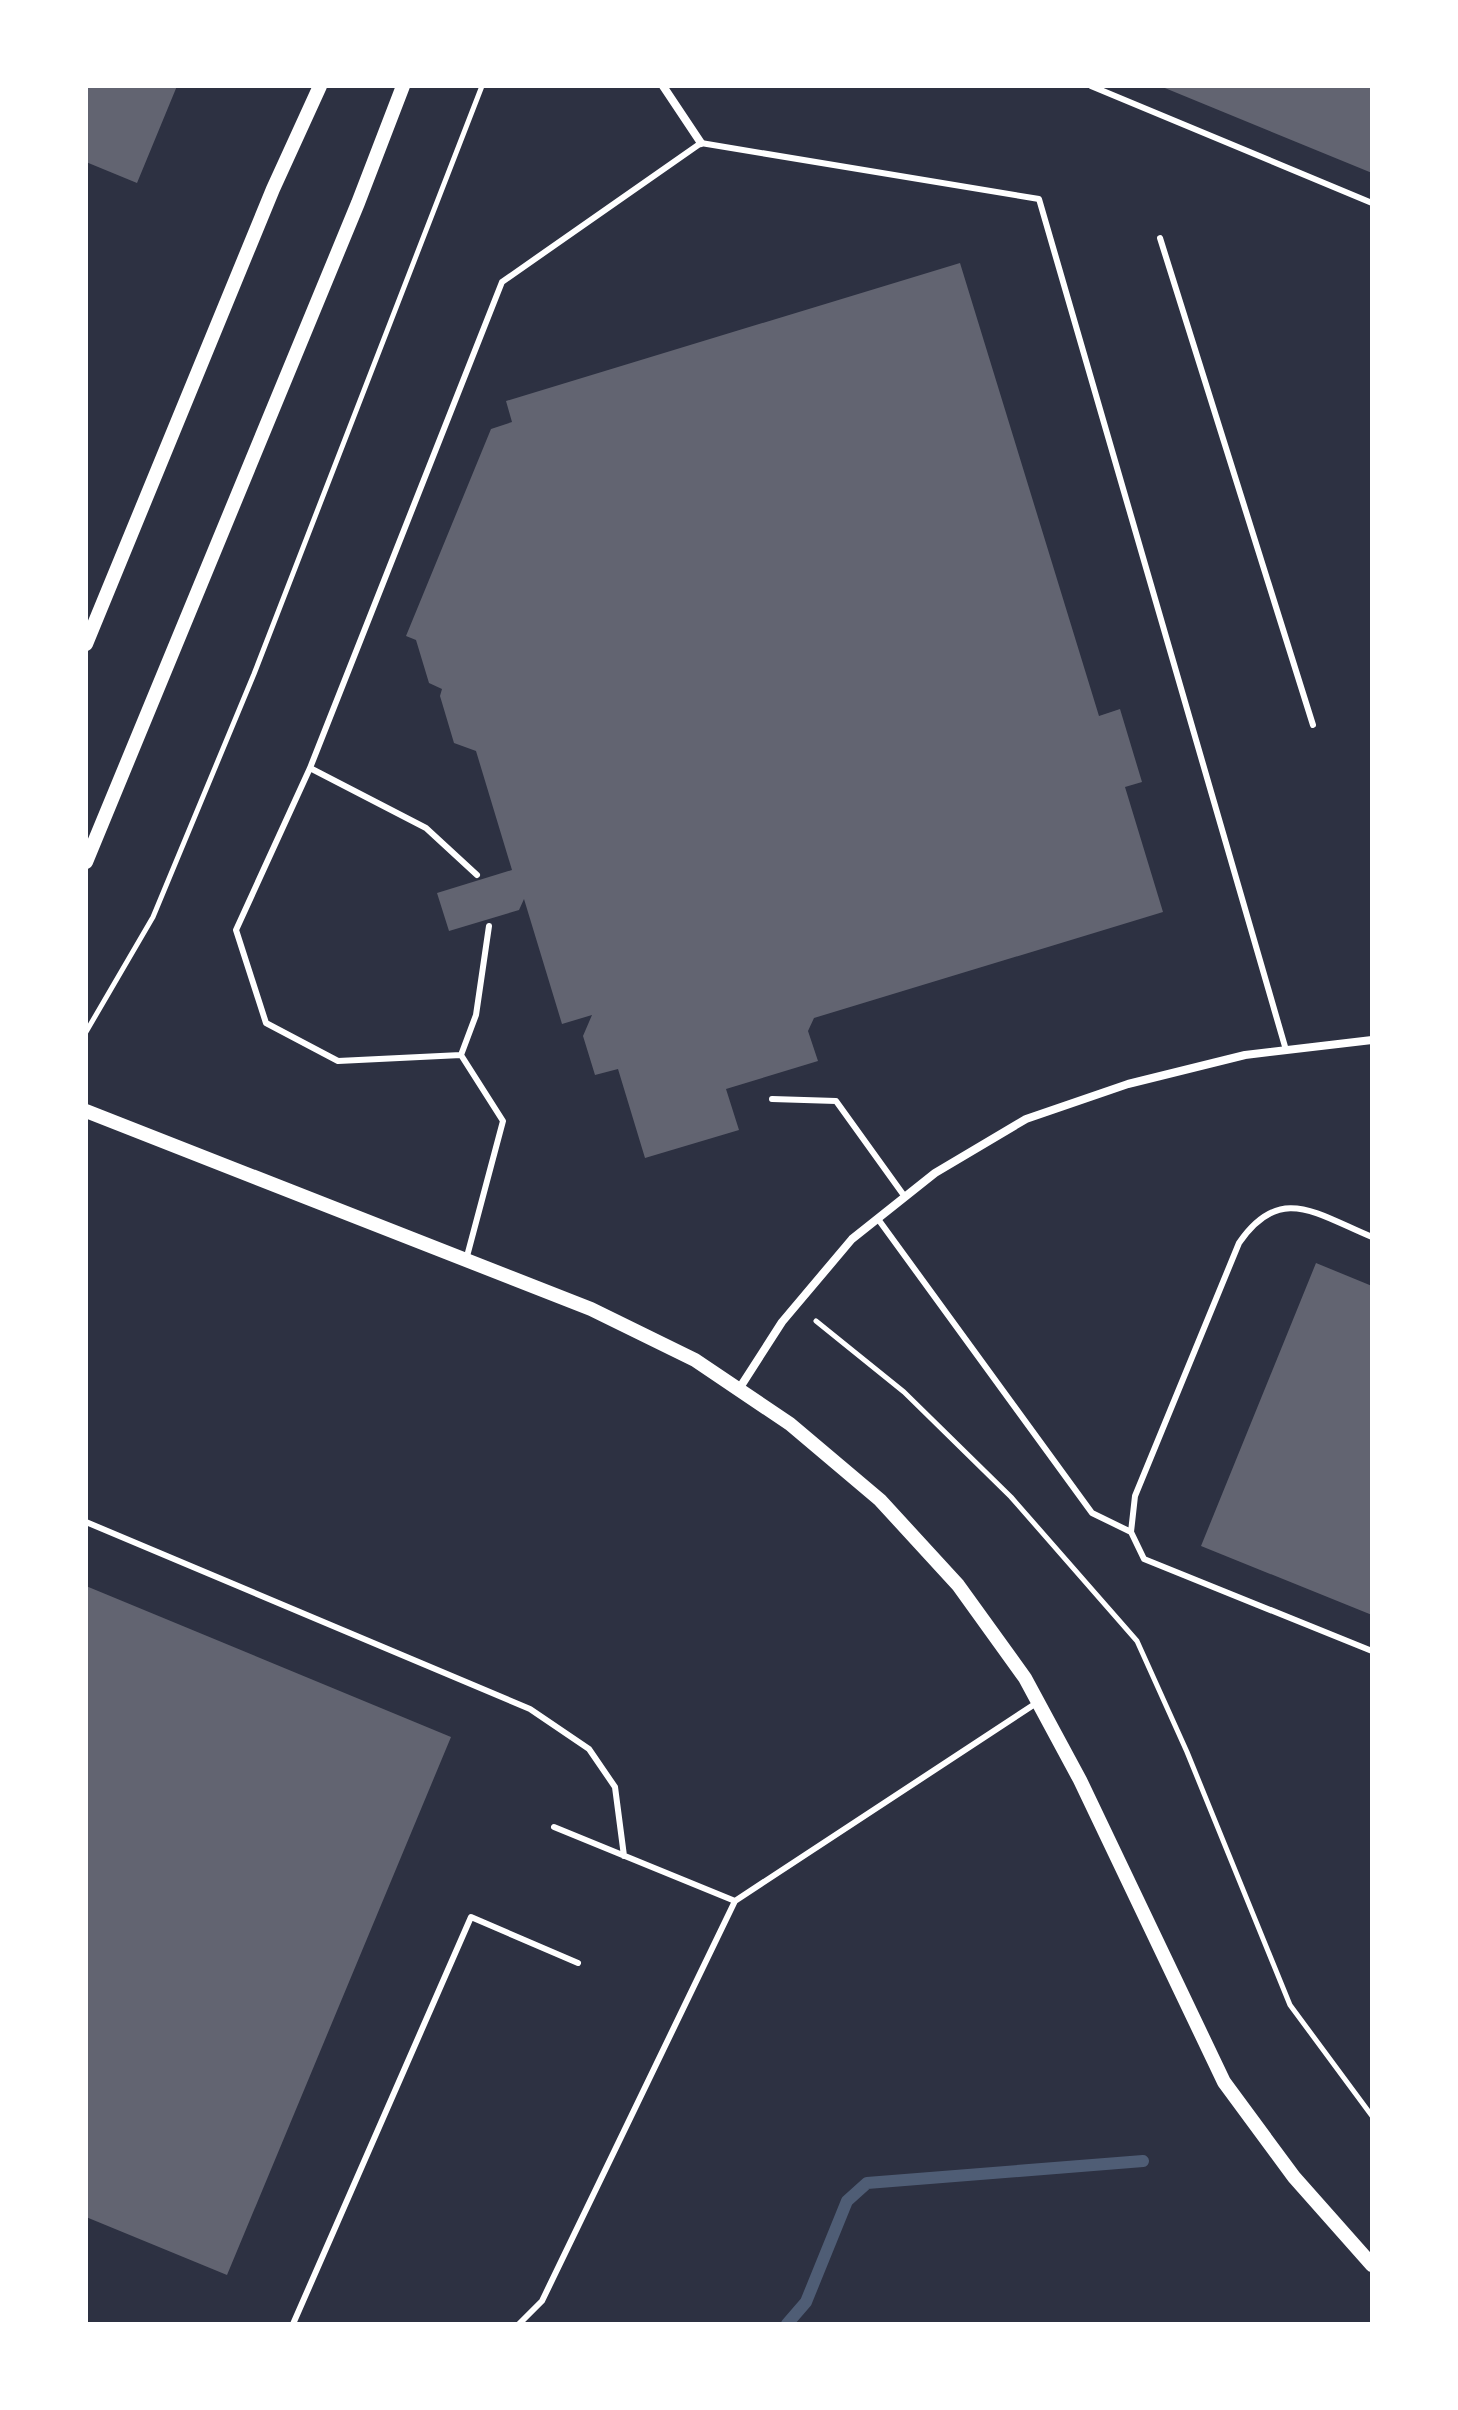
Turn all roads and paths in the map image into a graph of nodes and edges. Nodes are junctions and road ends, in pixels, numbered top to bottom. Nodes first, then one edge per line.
1 (320, 86) edge
2 (403, 86) edge
3 (482, 86) edge
4 (663, 86) edge
5 (1091, 86) edge
6 (701, 143) junction
7 (1372, 203) edge
8 (1160, 238) dead end
9 (86, 644) edge
10 (1313, 725) dead end
11 (310, 768) junction
12 (86, 862) edge
13 (477, 875) dead end
14 (489, 926) dead end
15 (86, 1032) edge
16 (1372, 1040) edge
17 (1286, 1050) junction
18 (461, 1055) junction
19 (772, 1099) dead end
20 (86, 1111) edge
21 (905, 1197) junction
22 (878, 1219) junction
23 (1372, 1237) edge
24 (466, 1260) junction
25 (797, 1304) junction
26 (739, 1389) junction
27 (86, 1522) edge
28 (1131, 1532) junction
29 (1372, 1651) edge
30 (1038, 1702) junction
31 (554, 1827) dead end
32 (624, 1856) junction
33 (735, 1901) junction
34 (578, 1963) dead end
35 (1372, 2116) edge
36 (1372, 2265) edge
37 (293, 2324) edge
38 (519, 2324) edge

1 - 9 street
2 - 12 street
3 - 15 path
4 - 6 street
5 - 7 lane
6 - 11 lane
6 - 17 lane
8 - 10 lane
11 - 13 lane
11 - 18 lane
14 - 18 lane
16 - 17 street
17 - 21 street
18 - 24 lane
19 - 21 lane
20 - 24 street
21 - 22 street
22 - 25 street
22 - 28 lane
23 - 28 lane
24 - 26 street
25 - 26 street
25 - 35 path
26 - 30 street
27 - 32 lane
28 - 29 lane
30 - 33 lane
30 - 36 street
31 - 32 lane
32 - 33 lane
33 - 38 lane
34 - 37 lane

